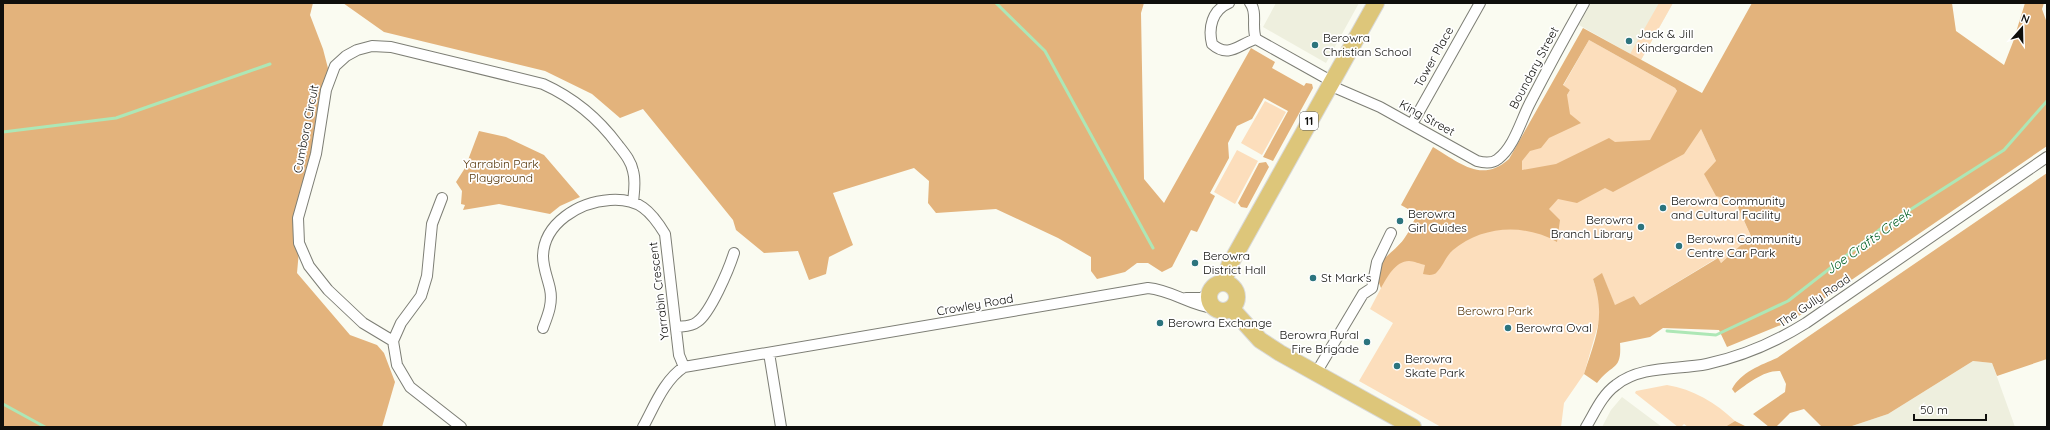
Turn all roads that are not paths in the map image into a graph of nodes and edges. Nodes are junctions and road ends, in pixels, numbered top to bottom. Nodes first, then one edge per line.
1 (1229, 3) edge
2 (1250, 3) edge
3 (1376, 3) edge
4 (1480, 3) edge
5 (1584, 3) edge
6 (1256, 39) junction
7 (1330, 83) junction
8 (1412, 124) junction
9 (1508, 147) joint
10 (2047, 157) edge
11 (442, 198) dead end
12 (633, 202) junction
13 (1392, 233) dead end
14 (734, 254) dead end
15 (1224, 283) junction
16 (1184, 298) junction
17 (1212, 301) junction
18 (1232, 309) junction
19 (676, 327) junction
20 (543, 328) dead end
21 (393, 341) junction
22 (769, 353) junction
23 (684, 367) junction
24 (1316, 373) junction
25 (461, 427) edge
26 (643, 427) edge
27 (781, 427) edge
28 (1413, 427) edge
29 (1586, 427) edge

1 - 6 street
2 - 6 street
3 - 7 main road, 11
4 - 8 street, Tower Place
5 - 9 street, Boundary Street
6 - 7 street, King Street
7 - 8 street, King Street
7 - 15 main road, 11
8 - 9 street, King Street
10 - 29 street, The Gully Road
11 - 21 street
12 - 19 street, Yarrabin Crescent
12 - 20 street, Yarrabin Crescent
12 - 21 street, Cumbora Circuit
13 - 24 street
14 - 19 street
15 - 17 main road
15 - 18 main road
16 - 17 street, Crowley Road
16 - 17 street, Crowley Road
16 - 22 street, Crowley Road
17 - 18 main road
18 - 24 main road
19 - 23 street, Yarrabin Crescent
21 - 25 street
22 - 23 street, Crowley Road
22 - 27 street
23 - 26 street
24 - 28 main road

